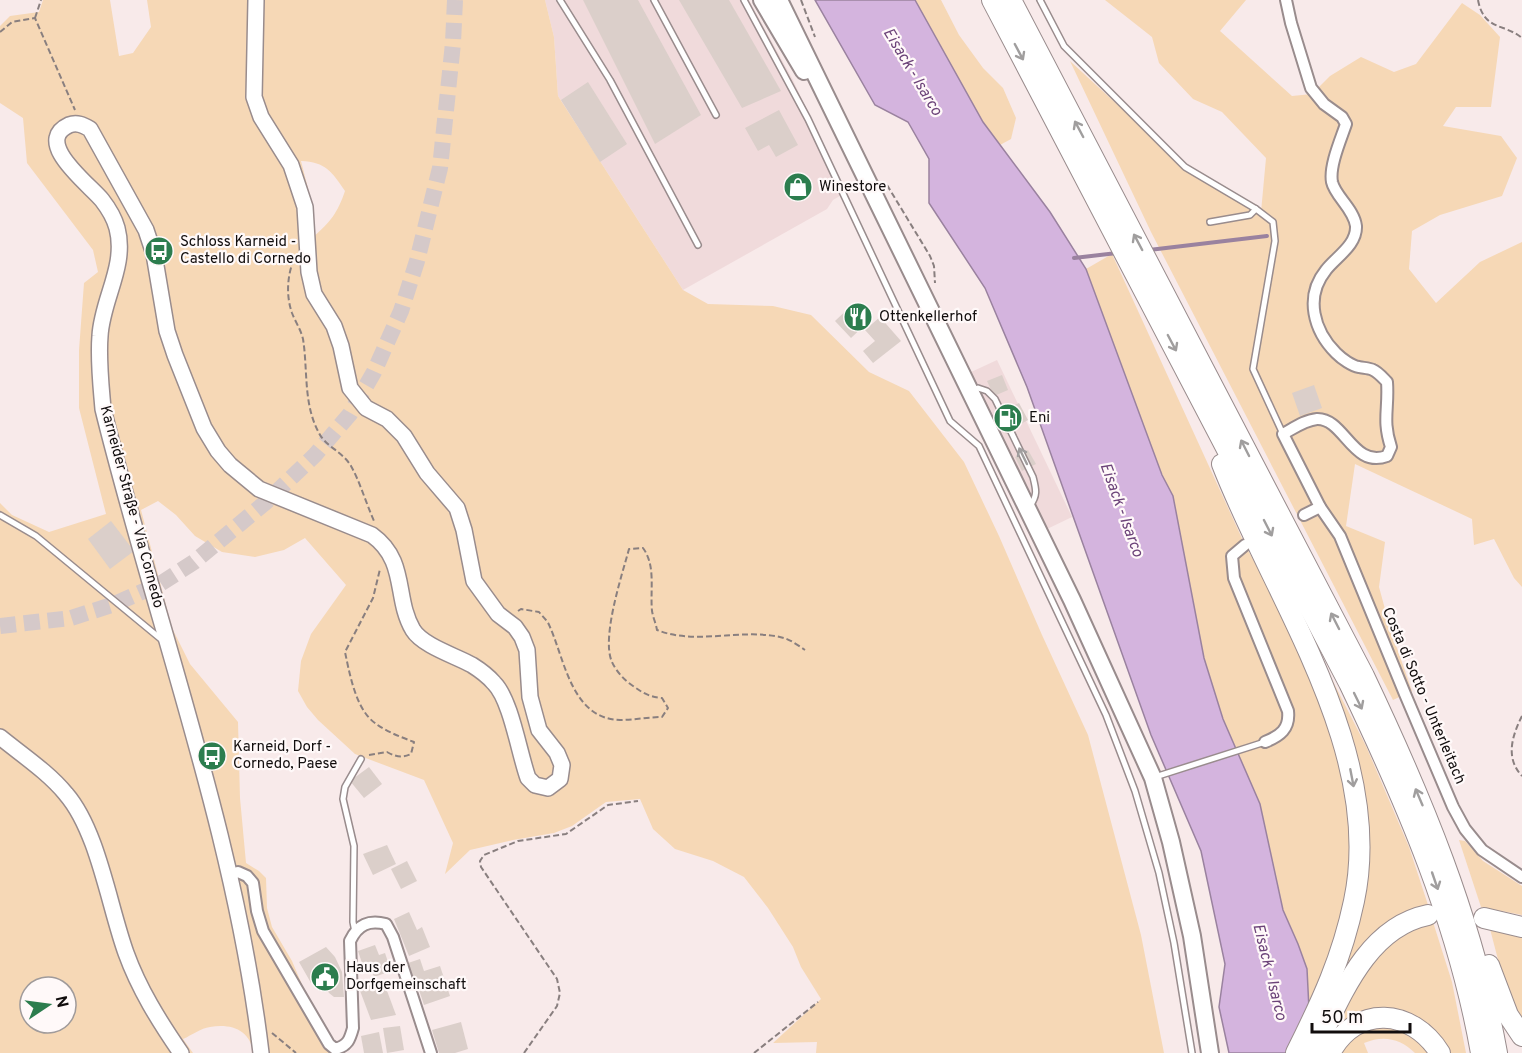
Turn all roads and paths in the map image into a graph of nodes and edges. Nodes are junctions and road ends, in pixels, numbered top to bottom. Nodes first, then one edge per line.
1 (41, 0) edge
2 (256, 0) edge
3 (560, 0) edge
4 (654, 0) edge
5 (744, 0) edge
6 (762, 0) edge
7 (779, 0) edge
8 (789, 0) edge
9 (801, 0) edge
10 (992, 0) edge
11 (1011, 0) edge
12 (1040, 0) edge
13 (1286, 0) edge
14 (1478, 0) edge
15 (35, 18) junction
16 (0, 32) edge
17 (796, 35) junction
18 (1522, 38) edge
19 (817, 43) dead end
20 (716, 115) dead end
21 (81, 124) junction
22 (846, 136) junction
23 (885, 181) dead end
24 (1096, 181) junction
25 (1256, 209) junction
26 (1210, 222) dead end
27 (307, 244) junction
28 (698, 245) dead end
29 (934, 286) dead end
30 (1203, 402) junction
31 (1283, 434) junction
32 (1320, 507) junction
33 (1304, 515) dead end
34 (0, 516) edge
35 (383, 543) junction
36 (1245, 545) dead end
37 (507, 621) junction
38 (167, 644) junction
39 (805, 650) dead end
40 (1522, 716) edge
41 (0, 737) edge
42 (1265, 742) joint
43 (361, 759) joint
44 (1158, 776) junction
45 (1522, 776) edge
46 (638, 801) dead end
47 (1436, 838) junction
48 (230, 875) junction
49 (1522, 878) edge
50 (1428, 915) dead end
51 (1484, 918) dead end
52 (1522, 927) edge
53 (354, 932) junction
54 (818, 1002) dead end
55 (268, 1029) dead end
56 (1522, 1036) edge
57 (345, 1050) edge
58 (181, 1053) edge
59 (261, 1053) edge
60 (296, 1053) edge
61 (431, 1053) edge
62 (524, 1053) edge
63 (754, 1053) edge
64 (1192, 1053) edge
65 (1210, 1053) edge
66 (1296, 1053) edge
67 (1312, 1053) edge
68 (1330, 1053) edge
69 (1440, 1053) edge
70 (1481, 1053) edge
71 (1497, 1053) edge

1 - 15 path
2 - 27 street
3 - 28 lane
4 - 20 lane
5 - 64 lane
6 - 22 main road
7 - 17 main road
8 - 17 main road
9 - 19 path
10 -> 24 highway
24 -> 11 highway
12 - 25 lane, Costa di Sotto - Unterleitach
13 - 31 street
14 - 18 path
15 - 16 path
15 - 21 path
17 - 22 main road
21 - 35 street
21 - 38 street, Karneider Straße - Via Cornedo
22 - 44 main road
23 - 29 path
24 -> 30 highway
47 -> 24 highway
25 - 26 lane
25 - 31 lane, Costa di Sotto - Unterleitach
27 - 35 path
27 - 37 street
30 -> 66 highway
30 -> 70 highway
31 - 32 street, Costa di Sotto - Unterleitach
32 - 33 street
32 - 49 street, Costa di Sotto - Unterleitach
34 - 38 lane
35 - 37 street
35 - 43 path
36 - 42 street
37 - 39 path
38 - 48 street, Karneider Straße - Via Cornedo
40 - 45 path
41 - 58 street
42 - 44 lane
43 - 53 lane
44 - 65 main road
46 - 62 path
47 - 56 highway
47 - 71 highway
48 - 57 street
48 - 59 street, Karneider Straße - Via Cornedo
50 - 67 highway
51 - 52 highway
53 - 57 street
53 - 61 street
54 - 63 path
55 - 60 path
68 - 69 highway

